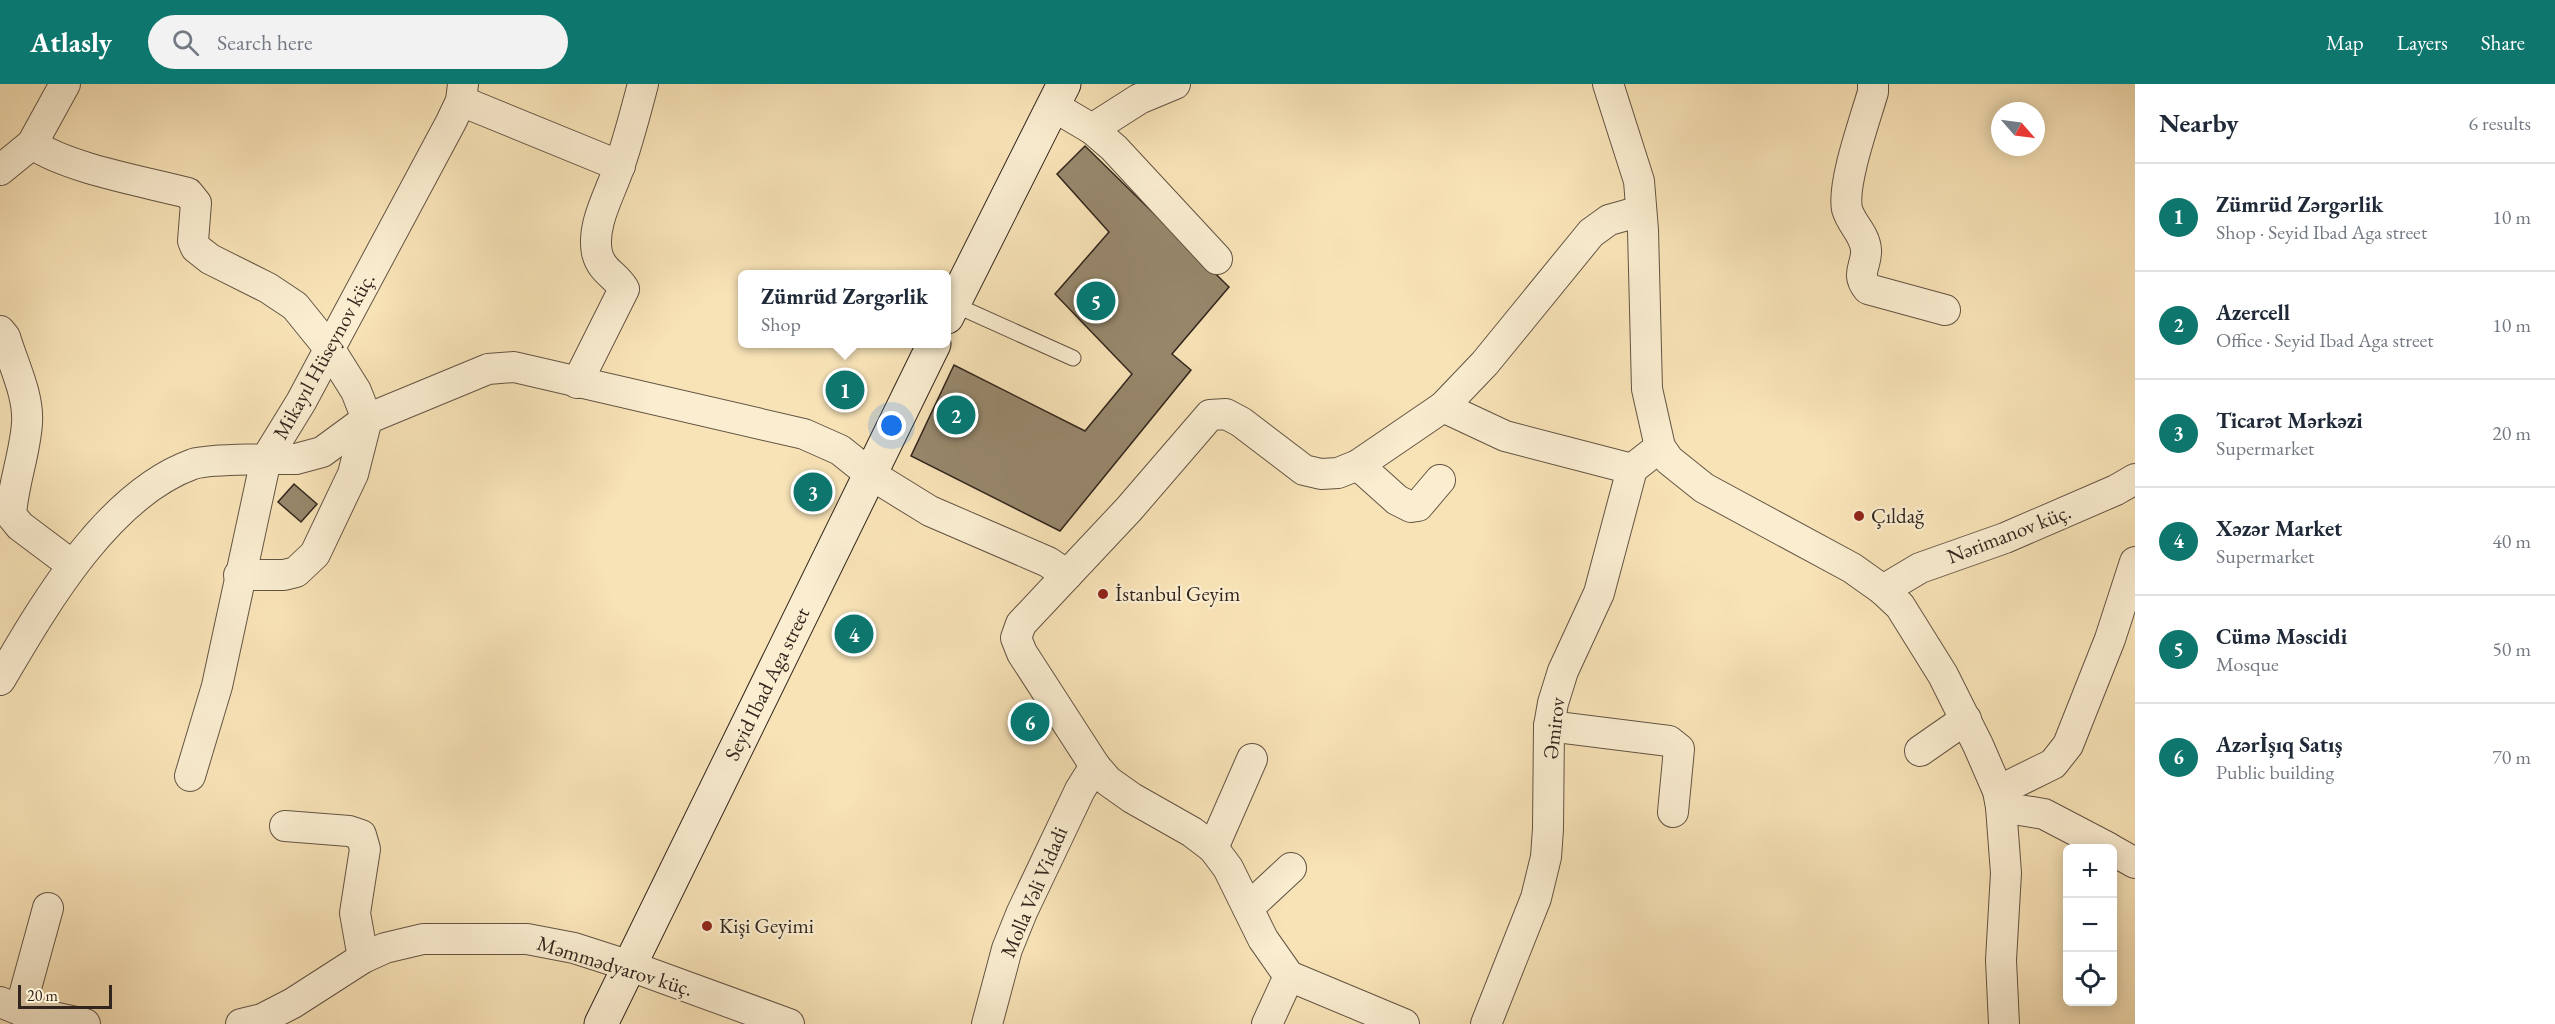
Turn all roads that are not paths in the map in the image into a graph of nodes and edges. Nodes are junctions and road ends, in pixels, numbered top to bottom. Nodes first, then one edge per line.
1 (65, 84) edge
2 (643, 84) edge
3 (1175, 84) edge
4 (1608, 84) edge
5 (1873, 84) edge
6 (462, 92) edge
7 (1058, 95) edge
8 (1092, 129) junction
9 (32, 144) junction
10 (620, 166) junction
11 (0, 170) edge
12 (1641, 211) junction
13 (1217, 259) dead end
14 (951, 308) edge
15 (951, 310) edge
16 (1945, 310) dead end
17 (0, 331) edge
18 (329, 348) junction
19 (932, 348) edge
20 (1073, 358) dead end
21 (577, 383) junction
22 (1443, 407) junction
23 (367, 419) junction
24 (1660, 447) junction
25 (267, 459) junction
26 (1358, 465) junction
27 (1632, 470) junction
28 (870, 474) junction
29 (2135, 479) edge
30 (1440, 480) dead end
31 (2135, 562) edge
32 (72, 565) junction
33 (239, 574) junction
34 (1067, 574) junction
35 (1882, 590) junction
36 (2123, 644) edge
37 (0, 680) edge
38 (1966, 719) junction
39 (1549, 726) junction
40 (1920, 751) dead end
41 (1252, 759) dead end
42 (1095, 766) junction
43 (190, 776) dead end
44 (2000, 799) junction
45 (1673, 812) dead end
46 (285, 826) dead end
47 (2101, 844) edge
48 (1213, 848) junction
49 (2117, 852) edge
50 (2135, 863) edge
51 (1292, 868) dead end
52 (48, 908) dead end
53 (1248, 908) junction
54 (363, 958) junction
55 (630, 966) junction
56 (1289, 976) junction
57 (10, 1006) edge
58 (85, 1024) edge
59 (241, 1024) edge
60 (601, 1024) edge
61 (789, 1024) edge
62 (987, 1024) edge
63 (1267, 1024) edge
64 (1404, 1024) edge
65 (1486, 1024) edge
66 (2004, 1024) edge

1 - 9 street
2 - 10 street
3 - 8 street
4 - 12 street
5 - 16 street
6 - 10 street
6 - 18 street, Mikayıl Hüseynov küç.
7 - 8 street
7 - 14 street
8 - 13 street
9 - 11 street
9 - 18 street
10 - 21 street
12 - 22 street
12 - 24 street
15 - 20 lane
17 - 32 street
18 - 23 street
18 - 25 street, Mikayıl Hüseynov küç.
19 - 28 street, Seyid Ibad Aga street
21 - 23 street
21 - 28 street
22 - 26 street
22 - 27 street
23 - 25 street
23 - 33 street
24 - 27 street
24 - 35 street
25 - 32 street, Mikayıl Hüseynov küç.
25 - 33 street
26 - 30 street
26 - 34 street
27 - 39 street, Əmirov
28 - 34 street
28 - 55 street, Seyid Ibad Aga street
29 - 35 street, Nərimanov küç.
31 - 36 street
32 - 37 street, Mikayıl Hüseynov küç.
33 - 43 street
34 - 42 street
35 - 38 street
36 - 44 street
38 - 40 street
38 - 44 street
39 - 45 street
39 - 65 street, Əmirov
41 - 48 street
42 - 48 street
42 - 62 street, Molla Vəli Vidadi
44 - 47 street
44 - 66 street
46 - 54 street
48 - 53 street
49 - 50 street
51 - 53 street
52 - 57 street
53 - 56 street
54 - 55 street, Məmmədyarov küç.
54 - 59 street, Məmmədyarov küç.
55 - 60 street, Seyid Ibad Aga street
55 - 61 street, Məmmədyarov küç.
56 - 63 street
56 - 64 street
57 - 58 street

